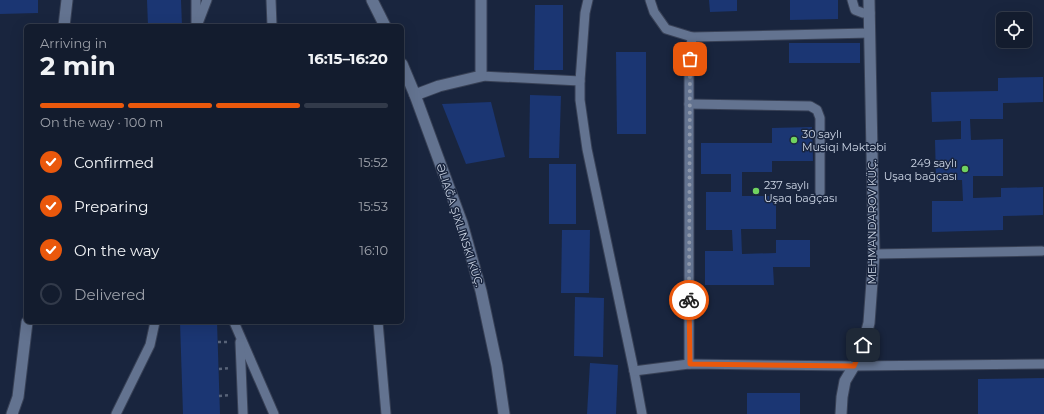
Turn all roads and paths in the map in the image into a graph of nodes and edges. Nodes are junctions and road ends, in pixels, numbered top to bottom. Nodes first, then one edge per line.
1 (67, 0) edge
2 (196, 0) edge
3 (207, 0) edge
4 (271, 0) edge
5 (372, 0) edge
6 (481, 0) edge
7 (588, 0) edge
8 (650, 0) edge
9 (852, 0) edge
10 (869, 0) edge
11 (870, 13) junction
12 (64, 24) edge
13 (197, 24) edge
14 (198, 24) edge
15 (272, 24) edge
16 (384, 24) edge
17 (870, 33) junction
18 (692, 37) junction
19 (404, 68) edge
20 (481, 76) junction
21 (580, 81) junction
22 (416, 94) junction
23 (689, 104) junction
24 (820, 193) dead end
25 (1042, 251) dead end
26 (874, 254) junction
27 (27, 324) edge
28 (155, 324) edge
29 (235, 324) edge
30 (378, 324) edge
31 (239, 334) junction
32 (690, 364) junction
33 (1044, 364) edge
34 (854, 366) junction
35 (634, 371) junction
36 (12, 414) edge
37 (116, 414) edge
38 (243, 414) edge
39 (274, 414) edge
40 (386, 414) edge
41 (504, 414) edge
42 (642, 414) edge
43 (841, 414) edge

1 - 12 street
2 - 13 lane
3 - 14 lane
4 - 15 lane
5 - 16 street
6 - 20 street
7 - 21 lane
8 - 18 lane
9 - 11 lane
10 - 11 street, MEHMANDAROV KÜÇ.
11 - 17 street, MEHMANDAROV KÜÇ.
17 - 18 lane
17 - 26 street, MEHMANDAROV KÜÇ.
18 - 23 lane
19 - 22 street
20 - 21 lane
20 - 22 street
21 - 35 lane
22 - 41 street
23 - 24 lane
23 - 32 lane
25 - 26 lane
26 - 34 street, MEHMANDAROV KÜÇ.
27 - 36 street
28 - 37 lane
29 - 31 lane
30 - 40 lane
31 - 38 lane
31 - 39 lane
32 - 34 lane
32 - 35 lane
33 - 34 lane
34 - 43 street, MEHMANDAROV KÜÇ.
35 - 42 lane

